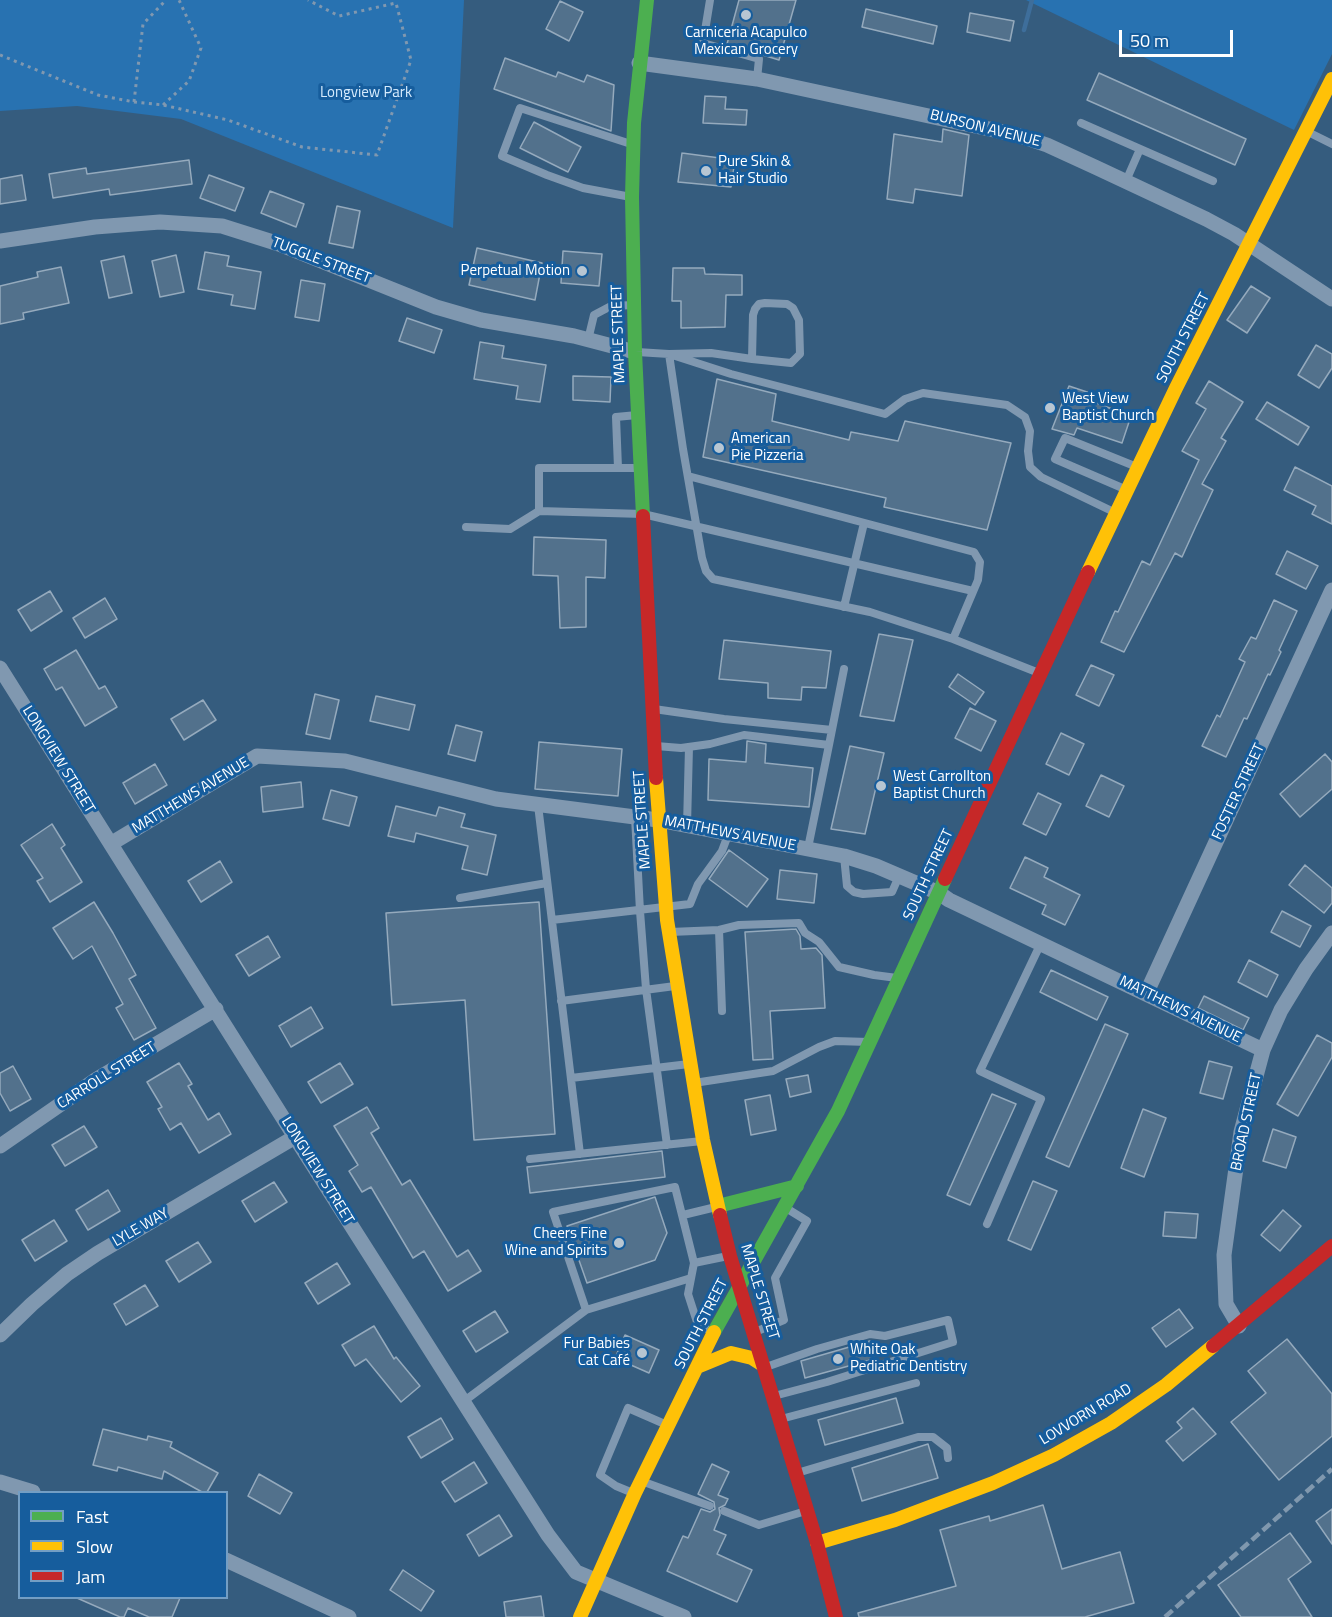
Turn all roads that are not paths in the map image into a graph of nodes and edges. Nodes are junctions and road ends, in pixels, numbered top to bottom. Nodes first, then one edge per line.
1 (647, 0) edge
2 (710, 0) edge
3 (639, 63) junction
4 (1332, 79) edge
5 (757, 80) junction
6 (1081, 123) dead end
7 (1306, 131) junction
8 (633, 144) junction
9 (1332, 144) edge
10 (1140, 149) junction
11 (1126, 181) junction
12 (1213, 181) dead end
13 (632, 197) junction
14 (0, 241) edge
15 (1249, 245) junction
16 (1332, 300) edge
17 (635, 305) junction
18 (588, 340) junction
19 (635, 352) junction
20 (669, 354) junction
21 (752, 359) junction
22 (639, 415) junction
23 (618, 468) junction
24 (641, 468) junction
25 (1139, 468) junction
26 (688, 476) junction
27 (1128, 490) junction
28 (539, 511) junction
29 (644, 514) junction
30 (1117, 514) junction
31 (864, 523) junction
32 (696, 525) junction
33 (466, 527) dead end
34 (854, 563) junction
35 (1332, 590) edge
36 (973, 591) junction
37 (844, 607) junction
38 (953, 639) junction
39 (0, 668) edge
40 (844, 669) dead end
41 (1041, 673) junction
42 (653, 709) junction
43 (832, 730) junction
44 (829, 745) junction
45 (655, 746) junction
46 (689, 747) junction
47 (538, 805) junction
48 (635, 817) junction
49 (658, 820) junction
50 (687, 826) junction
51 (728, 835) junction
52 (112, 843) junction
53 (808, 848) junction
54 (844, 856) junction
55 (899, 876) junction
56 (547, 883) junction
57 (939, 893) junction
58 (460, 898) dead end
59 (666, 908) junction
60 (640, 911) junction
61 (552, 920) junction
62 (720, 930) junction
63 (669, 932) junction
64 (1332, 933) edge
65 (1041, 943) junction
66 (899, 978) junction
67 (677, 985) junction
68 (646, 990) junction
69 (1146, 994) junction
70 (561, 1001) junction
71 (216, 1009) junction
72 (722, 1011) dead end
73 (870, 1042) junction
74 (1263, 1050) junction
75 (691, 1064) junction
76 (657, 1068) junction
77 (571, 1078) junction
78 (693, 1083) junction
79 (295, 1137) junction
80 (704, 1140) junction
81 (667, 1145) junction
82 (0, 1146) edge
83 (580, 1154) junction
84 (530, 1159) dead end
85 (798, 1186) junction
86 (718, 1206) junction
87 (784, 1208) junction
88 (683, 1215) junction
89 (987, 1224) dead end
90 (1332, 1246) edge
91 (730, 1256) junction
92 (694, 1263) junction
93 (691, 1278) junction
94 (740, 1287) junction
95 (586, 1310) junction
96 (1239, 1326) junction
97 (753, 1332) junction
98 (714, 1333) junction
99 (0, 1335) edge
100 (764, 1366) junction
101 (698, 1367) junction
102 (916, 1383) dead end
103 (773, 1396) junction
104 (464, 1401) junction
105 (780, 1419) junction
106 (669, 1426) junction
107 (948, 1458) dead end
108 (796, 1473) junction
109 (0, 1482) edge
110 (638, 1487) junction
111 (30, 1491) edge
112 (710, 1506) dead end
113 (724, 1511) dead end
114 (807, 1511) junction
115 (817, 1544) junction
116 (228, 1561) edge
117 (597, 1580) junction
118 (348, 1617) edge
119 (580, 1617) edge
120 (684, 1617) edge
121 (836, 1617) edge

1 - 3 street, MAPLE STREET
2 - 5 lane
3 - 5 street, BURSON AVENUE
3 - 8 street, MAPLE STREET
4 - 7 street, SOUTH STREET
5 - 11 street, BURSON AVENUE
6 - 10 lane
7 - 9 lane
7 - 15 street, SOUTH STREET
8 - 13 street, MAPLE STREET
8 - 13 lane
10 - 11 lane
10 - 12 lane
11 - 15 street, BURSON AVENUE
13 - 17 street, MAPLE STREET
14 - 18 street, TUGGLE STREET
15 - 16 street, BURSON AVENUE
15 - 25 street, SOUTH STREET
17 - 18 lane
17 - 19 street, MAPLE STREET
18 - 19 street, TUGGLE STREET
19 - 20 lane
19 - 22 street, MAPLE STREET
20 - 21 lane
20 - 26 lane
20 - 30 lane
21 - 21 lane
22 - 23 lane
22 - 24 street, MAPLE STREET
23 - 24 lane
23 - 28 lane
24 - 29 street, MAPLE STREET
25 - 27 street, SOUTH STREET
25 - 27 lane
26 - 31 lane
26 - 32 lane
27 - 30 street, SOUTH STREET
28 - 29 lane
28 - 33 lane
29 - 32 lane
29 - 42 street, MAPLE STREET
30 - 41 street, SOUTH STREET
31 - 34 lane
31 - 36 lane
32 - 34 lane
32 - 37 lane
34 - 36 lane
34 - 37 lane
35 - 69 street, FOSTER STREET
36 - 38 lane
37 - 38 lane
38 - 41 lane
39 - 52 street, LONGVIEW STREET
40 - 43 lane
41 - 57 street, SOUTH STREET
42 - 43 lane
42 - 45 street, MAPLE STREET
43 - 44 lane
44 - 46 lane
44 - 53 lane
45 - 46 lane
45 - 49 street, MAPLE STREET
46 - 50 lane
47 - 48 street, MATTHEWS AVENUE
47 - 52 street, MATTHEWS AVENUE
47 - 56 lane
48 - 49 street, MATTHEWS AVENUE
48 - 60 lane
49 - 50 street, MATTHEWS AVENUE
49 - 59 street, MAPLE STREET
50 - 51 street, MATTHEWS AVENUE
51 - 53 street, MATTHEWS AVENUE
51 - 59 lane
52 - 71 street, LONGVIEW STREET
53 - 54 street, MATTHEWS AVENUE
54 - 55 street, MATTHEWS AVENUE
54 - 55 lane
55 - 57 street, MATTHEWS AVENUE
56 - 58 lane
56 - 61 lane
57 - 65 street, MATTHEWS AVENUE
57 - 66 street, SOUTH STREET
59 - 60 lane
59 - 63 street, MAPLE STREET
60 - 61 lane
60 - 68 lane
61 - 70 lane
62 - 63 lane
62 - 66 lane
62 - 72 lane
63 - 67 street, MAPLE STREET
64 - 74 street, BROAD STREET
65 - 69 street, MATTHEWS AVENUE
65 - 89 lane
66 - 73 street, SOUTH STREET
67 - 68 lane
67 - 75 street, MAPLE STREET
68 - 70 lane
68 - 76 lane
69 - 74 street, MATTHEWS AVENUE
70 - 77 lane
71 - 79 street, LONGVIEW STREET
71 - 82 street, CARROLL STREET
73 - 78 lane
73 - 85 street, SOUTH STREET
74 - 96 street, BROAD STREET
75 - 76 lane
75 - 78 street, MAPLE STREET
76 - 77 lane
76 - 81 lane
77 - 83 lane
78 - 80 street, MAPLE STREET
79 - 99 street, LYLE WAY
79 - 104 street, LONGVIEW STREET
80 - 81 lane
80 - 86 street, MAPLE STREET
81 - 83 lane
83 - 84 lane
85 - 86 street
85 - 87 street, SOUTH STREET
86 - 88 lane
86 - 91 street, MAPLE STREET
87 - 94 street, SOUTH STREET
87 - 97 lane
88 - 92 lane
88 - 95 lane
90 - 96 street, LOVVORN ROAD
91 - 92 lane
91 - 94 street, MAPLE STREET
92 - 93 lane
93 - 95 lane
93 - 98 lane
94 - 97 street, MAPLE STREET
94 - 98 street, SOUTH STREET
95 - 104 lane
96 - 115 street, LOVVORN ROAD
97 - 100 street, MAPLE STREET
98 - 101 street, SOUTH STREET
100 - 101 street
100 - 103 street, MAPLE STREET
100 - 103 lane
101 - 106 street, SOUTH STREET
102 - 105 lane
103 - 105 street, MAPLE STREET
104 - 117 street, LONGVIEW STREET
105 - 108 street, MAPLE STREET
106 - 110 street, SOUTH STREET
106 - 110 lane
107 - 108 lane
108 - 114 street, MAPLE STREET
109 - 111 street
110 - 112 lane
110 - 117 street, SOUTH STREET
113 - 114 lane
114 - 115 street, MAPLE STREET
115 - 121 street, MAPLE STREET
116 - 118 street
117 - 119 street, SOUTH STREET
117 - 120 street, LONGVIEW STREET

